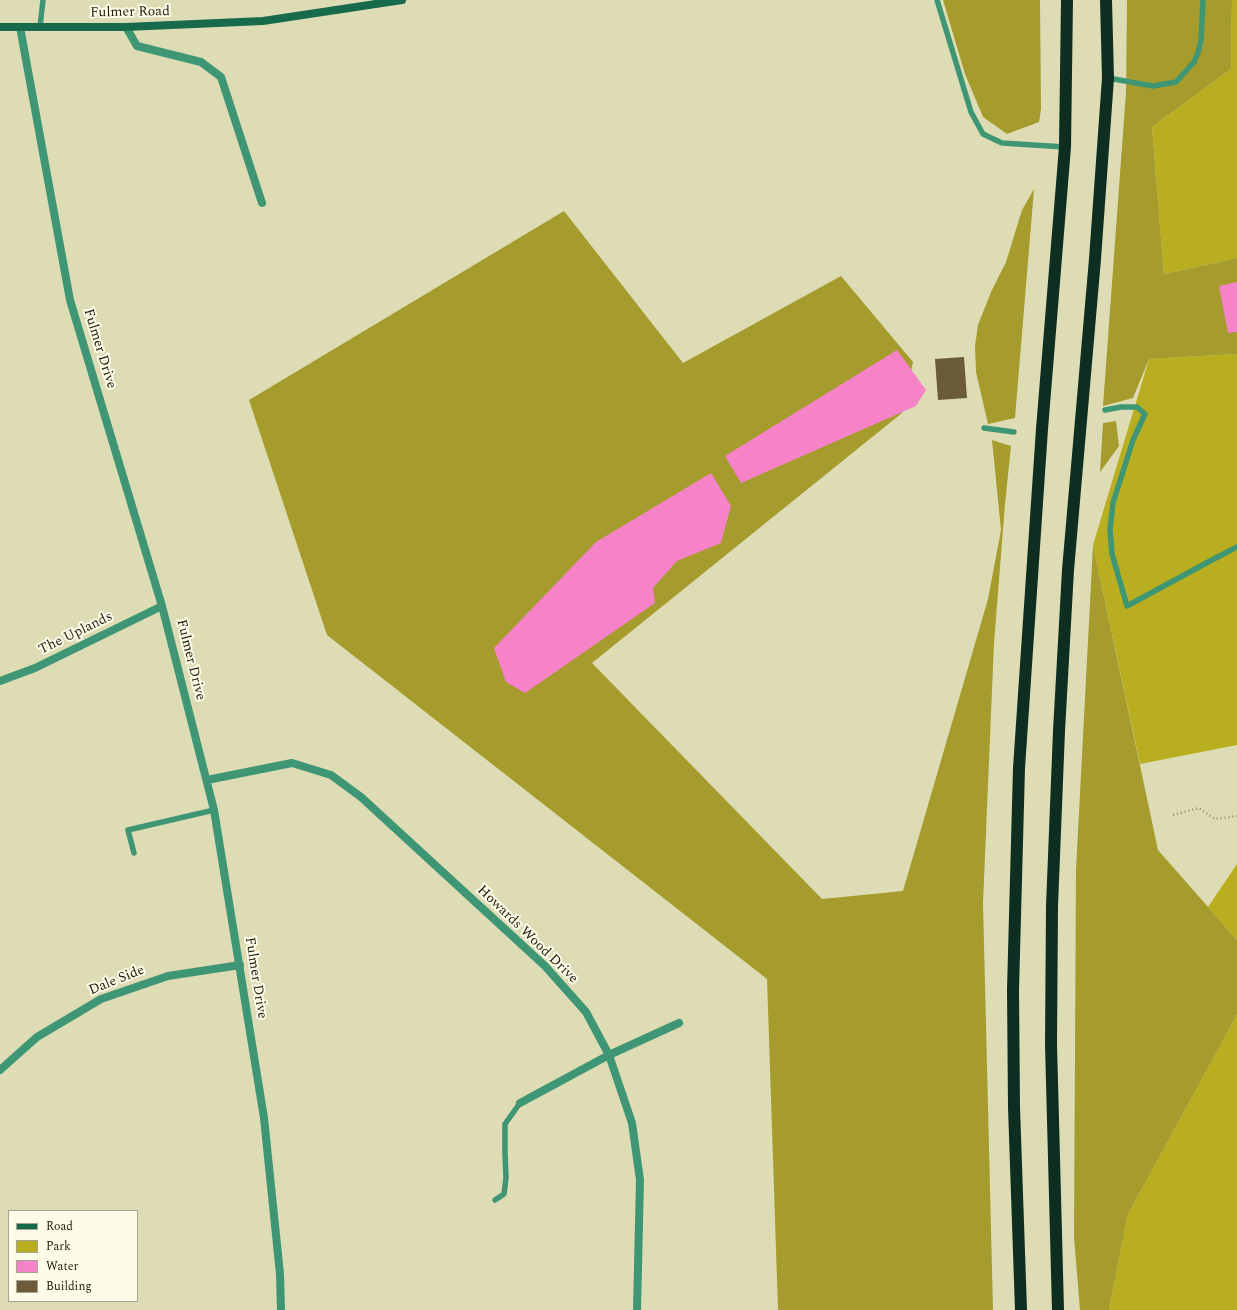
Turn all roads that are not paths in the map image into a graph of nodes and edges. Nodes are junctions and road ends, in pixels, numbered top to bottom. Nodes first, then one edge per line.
1 (43, 0) edge
2 (402, 0) edge
3 (937, 0) edge
4 (1068, 0) edge
5 (1106, 0) edge
6 (1203, 0) edge
7 (0, 26) edge
8 (20, 27) junction
9 (40, 27) junction
10 (126, 27) junction
11 (1108, 78) junction
12 (1065, 147) junction
13 (262, 203) dead end
14 (1105, 410) dead end
15 (984, 428) dead end
16 (1014, 432) dead end
17 (1237, 547) edge
18 (162, 606) junction
19 (0, 681) edge
20 (207, 780) junction
21 (214, 810) junction
22 (134, 853) dead end
23 (240, 965) junction
24 (679, 1023) dead end
25 (609, 1056) junction
26 (0, 1070) edge
27 (520, 1103) joint
28 (495, 1200) dead end
29 (281, 1310) edge
30 (637, 1310) edge
31 (1021, 1310) edge
32 (1058, 1310) edge

1 - 9 lane
2 - 10 street, Fulmer Road
3 - 12 lane
4 - 12 highway
5 - 11 highway
6 - 11 lane
7 - 8 street, Fulmer Road
8 - 9 street, Fulmer Road
8 - 18 street, Fulmer Drive
9 - 10 street, Fulmer Road
10 - 13 street
11 - 32 highway
12 - 31 highway
14 - 17 lane
15 - 16 lane
18 - 19 street, The Uplands
18 - 20 street, Fulmer Drive
20 - 21 street, Fulmer Drive
20 - 25 street, Howards Wood Drive
21 - 22 lane
21 - 23 street, Fulmer Drive
23 - 26 street, Dale Side
23 - 29 street, Fulmer Drive
24 - 25 street
25 - 27 street
25 - 30 street, Howards Wood Drive
27 - 28 lane

